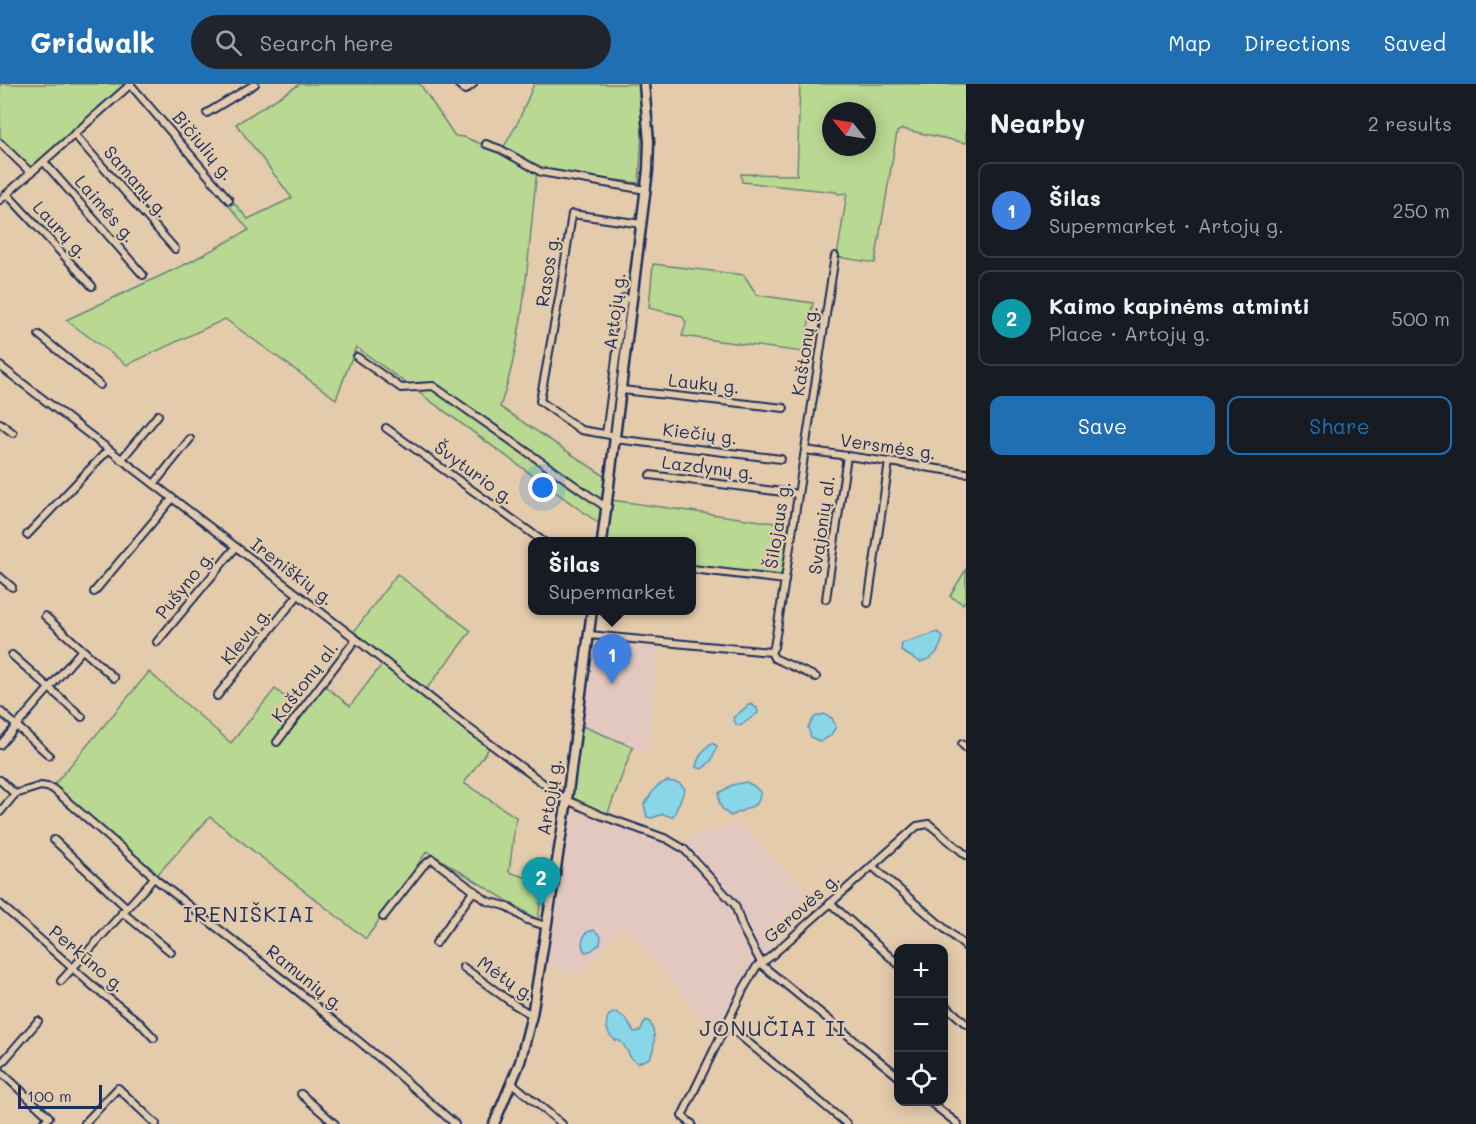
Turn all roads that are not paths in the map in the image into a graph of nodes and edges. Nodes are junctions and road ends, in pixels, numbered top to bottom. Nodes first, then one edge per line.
1 (130, 84) edge
2 (255, 84) edge
3 (458, 84) edge
4 (473, 84) edge
5 (644, 84) edge
6 (207, 113) dead end
7 (74, 134) junction
8 (0, 143) edge
9 (486, 144) dead end
10 (44, 162) junction
11 (31, 173) junction
12 (646, 190) junction
13 (6, 194) junction
14 (0, 200) edge
15 (229, 200) dead end
16 (642, 224) junction
17 (175, 249) dead end
18 (835, 256) dead end
19 (143, 275) dead end
20 (92, 286) dead end
21 (633, 299) junction
22 (39, 336) dead end
23 (357, 357) dead end
24 (0, 366) edge
25 (100, 385) dead end
26 (622, 390) junction
27 (540, 401) joint
28 (784, 408) dead end
29 (158, 415) dead end
30 (0, 423) edge
31 (386, 428) dead end
32 (13, 434) dead end
33 (606, 434) junction
34 (616, 437) junction
35 (190, 439) dead end
36 (108, 450) junction
37 (805, 450) junction
38 (847, 456) junction
39 (781, 459) dead end
40 (121, 460) junction
41 (889, 462) junction
42 (966, 473) edge
43 (650, 476) dead end
44 (154, 484) junction
45 (798, 495) junction
46 (172, 499) junction
47 (606, 508) junction
48 (27, 535) dead end
49 (537, 537) edge
50 (603, 537) edge
51 (236, 547) junction
52 (696, 569) edge
53 (0, 577) edge
54 (785, 580) junction
55 (12, 587) dead end
56 (94, 592) dead end
57 (298, 595) junction
58 (826, 599) dead end
59 (868, 603) dead end
60 (591, 615) edge
61 (45, 616) dead end
62 (589, 635) junction
63 (357, 639) junction
64 (157, 642) dead end
65 (82, 650) junction
66 (771, 652) junction
67 (12, 654) dead end
68 (816, 677) dead end
69 (114, 678) dead end
70 (49, 688) junction
71 (217, 696) dead end
72 (0, 711) edge
73 (82, 717) dead end
74 (16, 726) junction
75 (277, 742) dead end
76 (0, 745) edge
77 (50, 755) dead end
78 (0, 780) edge
79 (15, 794) junction
80 (567, 800) junction
81 (0, 812) edge
82 (54, 840) dead end
83 (966, 855) edge
84 (872, 866) junction
85 (154, 878) junction
86 (475, 891) junction
87 (830, 903) junction
88 (0, 904) edge
89 (124, 909) junction
90 (383, 917) dead end
91 (546, 926) junction
92 (436, 943) dead end
93 (966, 947) edge
94 (171, 952) dead end
95 (894, 960) edge
96 (761, 962) junction
97 (463, 967) dead end
98 (73, 968) junction
99 (61, 981) dead end
100 (948, 1008) edge
101 (532, 1014) junction
102 (38, 1021) dead end
103 (966, 1024) edge
104 (727, 1025) junction
105 (154, 1038) dead end
106 (0, 1065) edge
107 (0, 1071) edge
108 (894, 1073) edge
109 (512, 1083) junction
110 (301, 1094) dead end
111 (936, 1106) edge
112 (42, 1124) edge
113 (85, 1124) edge
114 (156, 1124) edge
115 (335, 1124) edge
116 (455, 1124) edge
117 (494, 1124) edge
118 (562, 1124) edge
119 (692, 1124) edge
120 (847, 1124) edge
121 (958, 1124) edge

1 - 7 street
1 - 15 street, Bičiulių g.
2 - 6 street
3 - 4 street
5 - 12 main road, Artojų g.
7 - 10 street
7 - 17 street, Samanų g.
8 - 11 street
9 - 12 street
10 - 11 street
10 - 19 street, Laimės g.
11 - 13 street
12 - 16 main road, Artojų g.
13 - 14 street
13 - 20 street, Laurų g.
16 - 21 main road, Artojų g.
16 - 27 street, Rasos g.
18 - 37 street, Kaštonų g.
21 - 26 main road, Artojų g.
21 - 33 street
22 - 25 street
23 - 47 street
24 - 36 street, Ireniškių g.
26 - 28 street, Laukų g.
26 - 34 main road, Artojų g.
27 - 33 street, Kiečių g.
29 - 40 street
30 - 32 street
31 - 49 street, Švyturio g.
33 - 34 street, Kiečių g.
34 - 39 street, Kiečių g.
34 - 47 main road, Artojų g.
35 - 44 street
36 - 40 street, Ireniškių g.
36 - 48 street
37 - 38 street, Versmės g.
37 - 45 street, Šilojaus g.
38 - 41 street, Versmės g.
38 - 58 street, Svajonių al.
40 - 44 street, Ireniškių g.
41 - 42 street, Versmės g.
41 - 59 street
43 - 45 street, Lazdynų g.
44 - 46 street, Ireniškių g.
45 - 54 street, Šilojaus g.
46 - 51 street, Ireniškių g.
46 - 56 street
47 - 50 main road, Artojų g.
51 - 57 street, Ireniškių g.
51 - 64 street, Pušyno g.
52 - 54 street
53 - 55 street
54 - 66 street, Šilojaus g.
57 - 63 street, Ireniškių g.
57 - 71 street, Klevų g.
60 - 62 main road, Artojų g.
61 - 65 street
62 - 66 street
62 - 80 main road, Artojų g.
63 - 75 street, Kaštonų al.
63 - 80 street, Ireniškių g.
65 - 69 street
65 - 70 street
66 - 68 street
67 - 70 street
70 - 73 street
70 - 74 street
72 - 74 street
74 - 76 street
74 - 77 street
78 - 79 street
79 - 81 street
79 - 85 street, Ramunių g.
80 - 91 main road, Artojų g.
80 - 96 street, Gerovės g.
82 - 89 street
83 - 84 street, Gerovės g.
84 - 87 street, Gerovės g.
84 - 93 street
85 - 89 street
85 - 116 street, Ramunių g.
86 - 90 street
86 - 91 street
86 - 92 street
87 - 95 street
87 - 96 street, Gerovės g.
88 - 98 street, Perkūno g.
89 - 94 street
89 - 98 street
91 - 101 main road, Artojų g.
96 - 104 street
96 - 108 street
97 - 101 street, Mėtų g.
98 - 99 street
98 - 105 street, Perkūno g.
100 - 103 street
101 - 109 main road, Artojų g.
102 - 106 street
104 - 119 street
104 - 120 street
107 - 112 street
109 - 117 main road, Artojų g.
109 - 118 street
110 - 115 street
111 - 121 street
113 - 114 street

